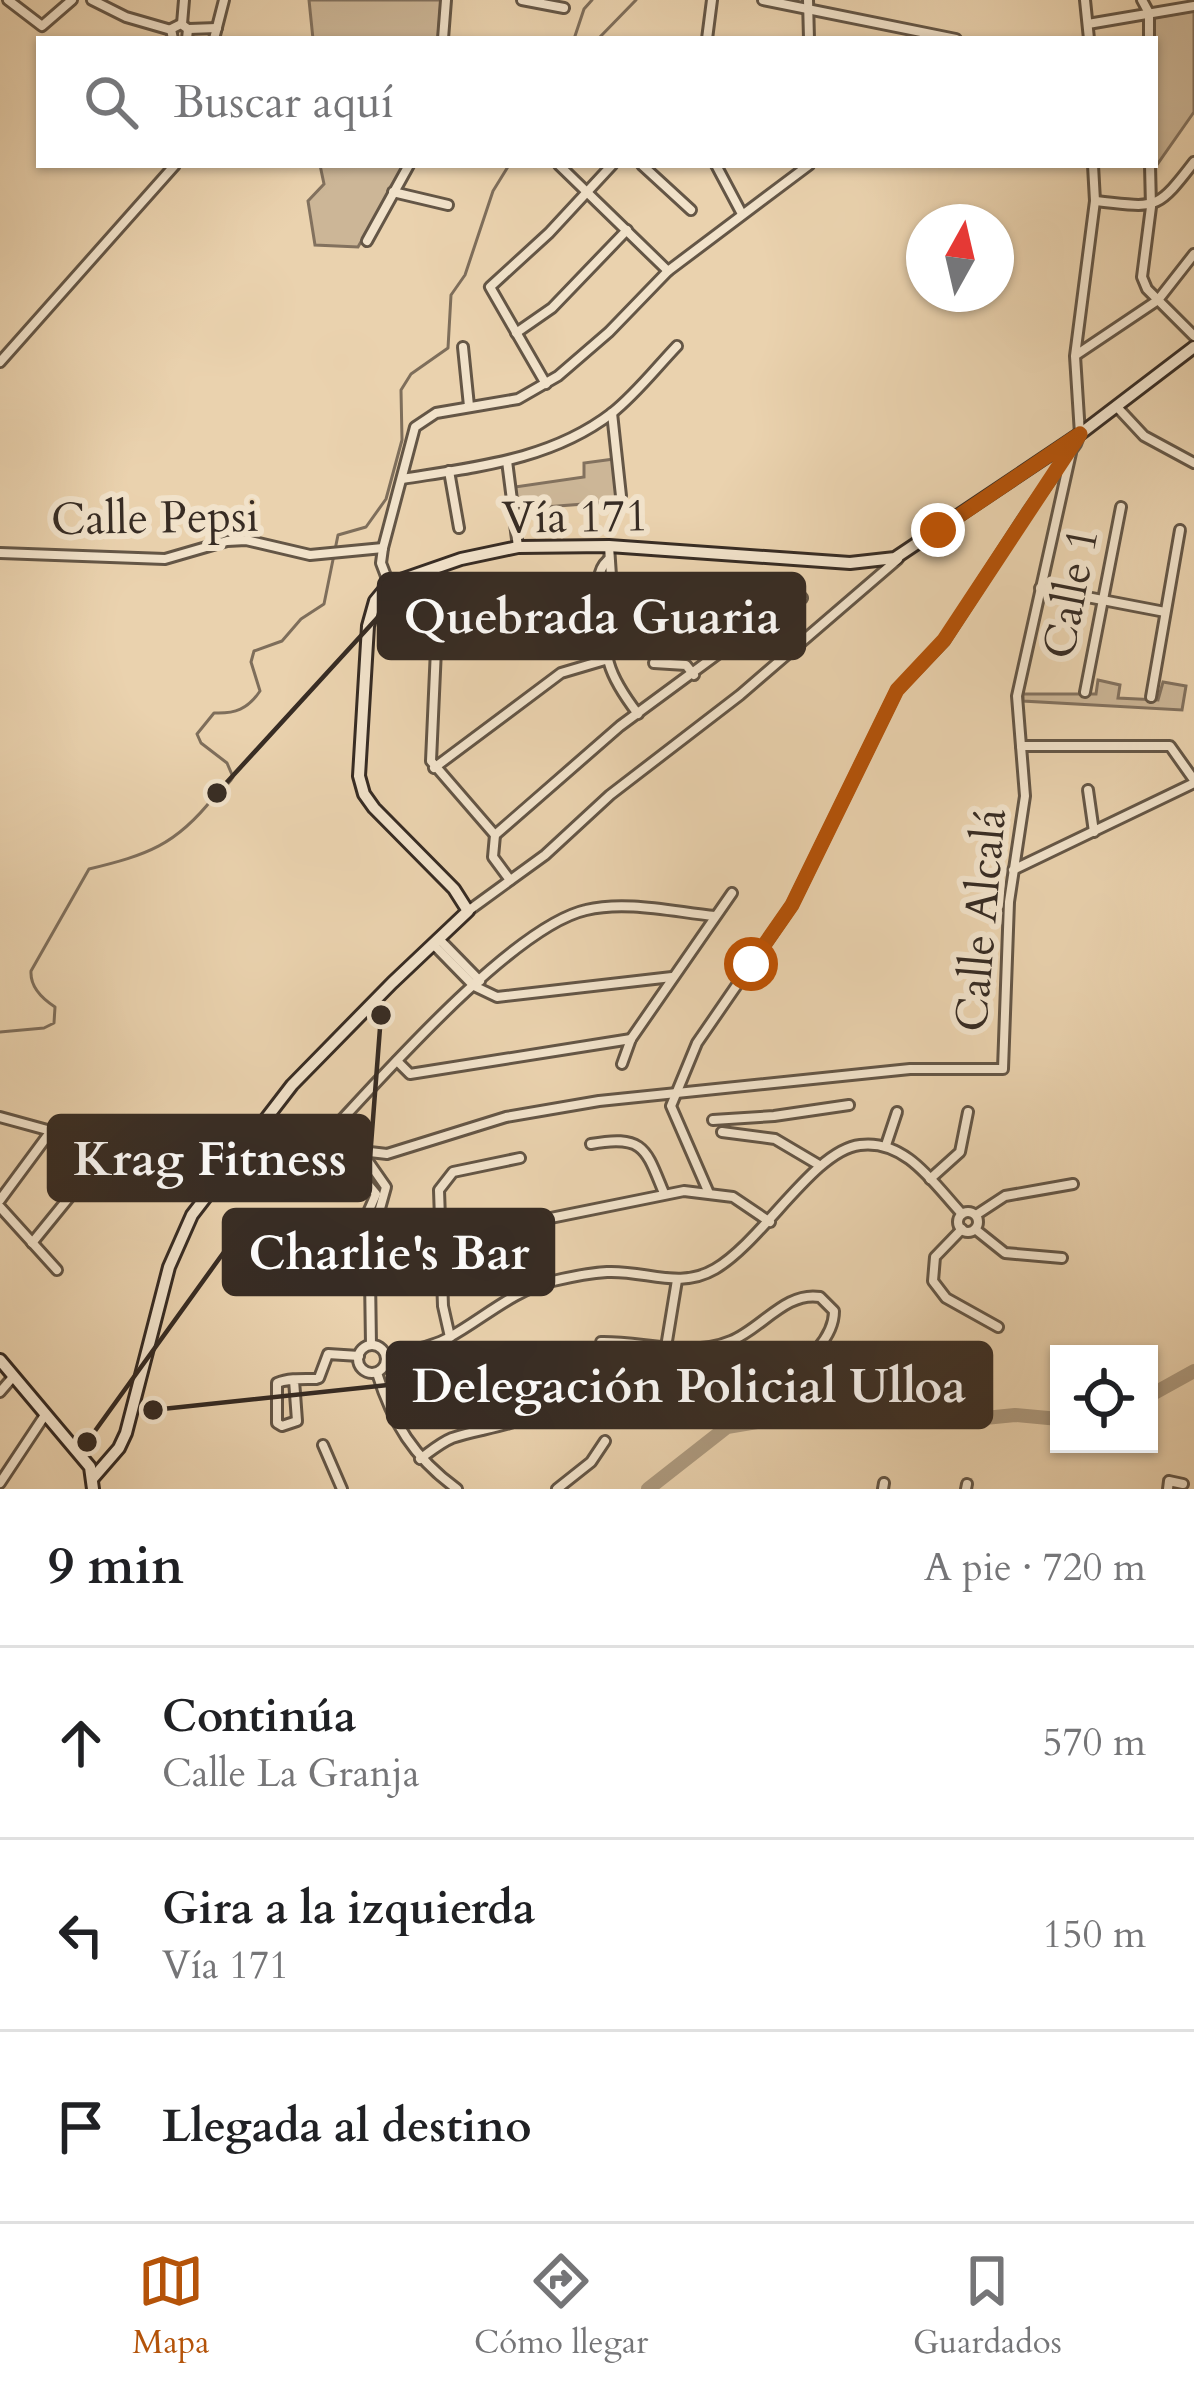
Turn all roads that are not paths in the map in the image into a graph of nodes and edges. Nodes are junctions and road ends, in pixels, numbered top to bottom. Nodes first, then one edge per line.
1 (8, 0) edge
2 (72, 0) edge
3 (92, 0) edge
4 (128, 0) edge
5 (184, 0) edge
6 (224, 0) edge
7 (446, 0) edge
8 (522, 0) edge
9 (712, 0) edge
10 (763, 0) edge
11 (1085, 0) edge
12 (1142, 0) edge
13 (808, 5) edge
14 (1194, 6) edge
15 (564, 8) dead end
16 (1149, 14) junction
17 (126, 17) junction
18 (217, 28) junction
19 (186, 30) edge
20 (1089, 33) edge
21 (172, 34) edge
22 (215, 36) edge
23 (443, 36) edge
24 (707, 36) edge
25 (808, 36) edge
26 (943, 36) edge
27 (1149, 36) edge
28 (1194, 162) edge
29 (172, 168) edge
30 (407, 168) edge
31 (562, 168) edge
32 (609, 168) edge
33 (645, 168) edge
34 (718, 168) edge
35 (805, 168) edge
36 (1094, 168) edge
37 (1150, 168) edge
38 (393, 192) junction
39 (587, 192) junction
40 (1095, 200) junction
41 (448, 205) dead end
42 (1151, 207) junction
43 (691, 210) dead end
44 (742, 214) junction
45 (627, 230) junction
46 (367, 241) dead end
47 (1194, 254) edge
48 (668, 271) junction
49 (1158, 300) junction
50 (516, 333) junction
51 (1194, 336) edge
52 (677, 346) dead end
53 (1194, 346) edge
54 (463, 347) dead end
55 (1075, 356) junction
56 (0, 362) edge
57 (546, 384) junction
58 (470, 406) junction
59 (1118, 406) junction
60 (612, 412) junction
61 (1080, 434) junction
62 (1071, 453) junction
63 (506, 461) junction
64 (1194, 463) edge
65 (449, 471) junction
66 (403, 478) junction
67 (1046, 486) junction
68 (1060, 494) junction
69 (621, 496) dead end
70 (1121, 507) dead end
71 (459, 528) dead end
72 (1180, 530) dead end
73 (609, 546) junction
74 (518, 547) junction
75 (383, 548) junction
76 (0, 554) edge
77 (903, 554) junction
78 (389, 584) junction
79 (1040, 588) junction
80 (648, 595) dead end
81 (802, 598) dead end
82 (567, 601) dead end
83 (764, 601) junction
84 (1103, 601) junction
85 (1165, 612) junction
86 (605, 660) junction
87 (654, 663) dead end
88 (694, 675) junction
89 (1085, 692) dead end
90 (1151, 697) dead end
91 (638, 714) junction
92 (1021, 746) junction
93 (434, 768) junction
94 (1194, 782) edge
95 (1088, 790) dead end
96 (1094, 832) junction
97 (495, 835) junction
98 (1012, 871) junction
99 (510, 880) junction
100 (732, 893) dead end
101 (468, 911) junction
102 (715, 916) junction
103 (436, 942) junction
104 (672, 977) junction
105 (477, 984) junction
106 (631, 1039) junction
107 (397, 1061) junction
108 (622, 1064) dead end
109 (674, 1092) junction
110 (850, 1105) dead end
111 (897, 1112) dead end
112 (968, 1112) dead end
113 (0, 1117) edge
114 (713, 1120) dead end
115 (734, 1120) junction
116 (334, 1126) dead end
117 (259, 1129) junction
118 (51, 1131) junction
119 (722, 1132) dead end
120 (735, 1133) junction
121 (591, 1144) dead end
122 (886, 1145) junction
123 (341, 1152) junction
124 (363, 1154) junction
125 (520, 1157) dead end
126 (819, 1166) junction
127 (930, 1179) junction
128 (1073, 1184) dead end
129 (708, 1191) junction
130 (664, 1193) junction
131 (0, 1203) edge
132 (962, 1214) junction
133 (976, 1215) junction
134 (770, 1222) junction
135 (962, 1229) junction
136 (975, 1229) junction
137 (442, 1240) junction
138 (32, 1243) junction
139 (372, 1243) junction
140 (1062, 1258) dead end
141 (57, 1270) dead end
142 (677, 1280) junction
143 (998, 1327) dead end
144 (450, 1337) junction
145 (601, 1342) dead end
146 (371, 1345) junction
147 (666, 1347) junction
148 (358, 1356) junction
149 (387, 1358) junction
150 (0, 1360) edge
151 (537, 1360) dead end
152 (376, 1372) junction
153 (14, 1377) junction
154 (294, 1380) junction
155 (777, 1384) dead end
156 (0, 1392) edge
157 (474, 1402) dead end
158 (45, 1414) junction
159 (481, 1430) junction
160 (605, 1442) dead end
161 (323, 1444) dead end
162 (420, 1459) junction
163 (93, 1483) edge
164 (0, 1484) edge
165 (1183, 1484) dead end
166 (343, 1489) edge
167 (455, 1489) edge
168 (557, 1489) edge
169 (1168, 1489) edge

1 - 2 street
3 - 17 street
4 - 17 street
5 - 19 street
6 - 18 street
7 - 23 street
8 - 15 street
9 - 24 street
10 - 13 street
11 - 20 street
12 - 16 street
13 - 25 street
13 - 26 street
14 - 16 street
16 - 20 street
16 - 27 street
17 - 21 street
18 - 19 street
18 - 22 street
19 - 21 street
28 - 42 street
29 - 56 street
30 - 38 street
31 - 39 street
32 - 39 street
33 - 43 street
34 - 44 street
35 - 44 street
36 - 40 street
37 - 42 street
38 - 41 street
38 - 46 street
39 - 45 street
39 - 50 street
40 - 42 street
40 - 55 street
42 - 49 street
44 - 48 street
45 - 48 street
45 - 50 street
47 - 49 street
48 - 57 street
49 - 51 street
49 - 55 street
50 - 57 street
52 - 60 street
53 - 59 main road, Vía 171
54 - 58 street
55 - 61 street
57 - 58 street
58 - 66 street
59 - 61 main road, Vía 171
59 - 64 street
60 - 63 street
60 - 69 street
61 - 62 street
61 - 77 main road, Vía 171
62 - 67 street
62 - 68 street, Calle Alcalá
63 - 65 street
63 - 74 street
65 - 66 street
65 - 71 street
66 - 75 street
67 - 68 street
67 - 109 street
68 - 79 street, Calle Alcalá
70 - 84 street, Calle 1
72 - 85 street
73 - 74 main road, Vía 171
73 - 77 main road, Vía 171
73 - 86 street
74 - 78 main road, Vía 171
75 - 76 street, Calle Pepsi
75 - 78 street
77 - 99 street
78 - 101 main road
79 - 84 street
79 - 92 street, Calle Alcalá
80 - 83 street
81 - 83 street
82 - 93 street
83 - 88 street
84 - 85 street
84 - 89 street, Calle 1
85 - 90 street
86 - 91 street
86 - 93 street
87 - 88 street
88 - 91 street
91 - 97 street
92 - 94 street
92 - 98 street, Calle Alcalá
93 - 97 street
94 - 96 street
95 - 96 street
96 - 98 street
97 - 99 street
98 - 109 street, Calle Alcalá
99 - 101 street
100 - 102 street
101 - 103 main road
102 - 104 street
102 - 105 street
103 - 105 street
103 - 117 main road
104 - 105 street
104 - 106 street
105 - 107 street
106 - 107 street
106 - 108 street
107 - 116 street
109 - 124 street
109 - 129 street
110 - 115 street
111 - 122 street
112 - 127 street
113 - 118 street
114 - 115 street
115 - 120 street
117 - 123 street
117 - 163 main road
118 - 131 street
118 - 138 street
119 - 120 street
120 - 126 street
121 - 130 street
122 - 126 street
122 - 127 street
123 - 124 street
123 - 139 street
124 - 139 street
125 - 137 street
126 - 134 street
127 - 132 street
128 - 133 street
129 - 130 street
129 - 134 street
130 - 137 street
131 - 138 street
132 - 133 street
132 - 135 street
133 - 136 street
134 - 142 street
135 - 136 street
135 - 143 street
136 - 140 street
137 - 144 street
138 - 141 street
139 - 146 street
142 - 144 street
142 - 147 street
144 - 149 street
145 - 147 street
146 - 148 street
146 - 149 street
147 - 155 street
148 - 152 street
148 - 154 street
149 - 152 street
150 - 153 main road
151 - 159 street
152 - 162 street
153 - 156 street
153 - 158 main road
154 - 154 street
157 - 159 street
158 - 163 main road
158 - 164 street
159 - 162 street
160 - 168 street
161 - 166 street
162 - 167 street
165 - 169 street

